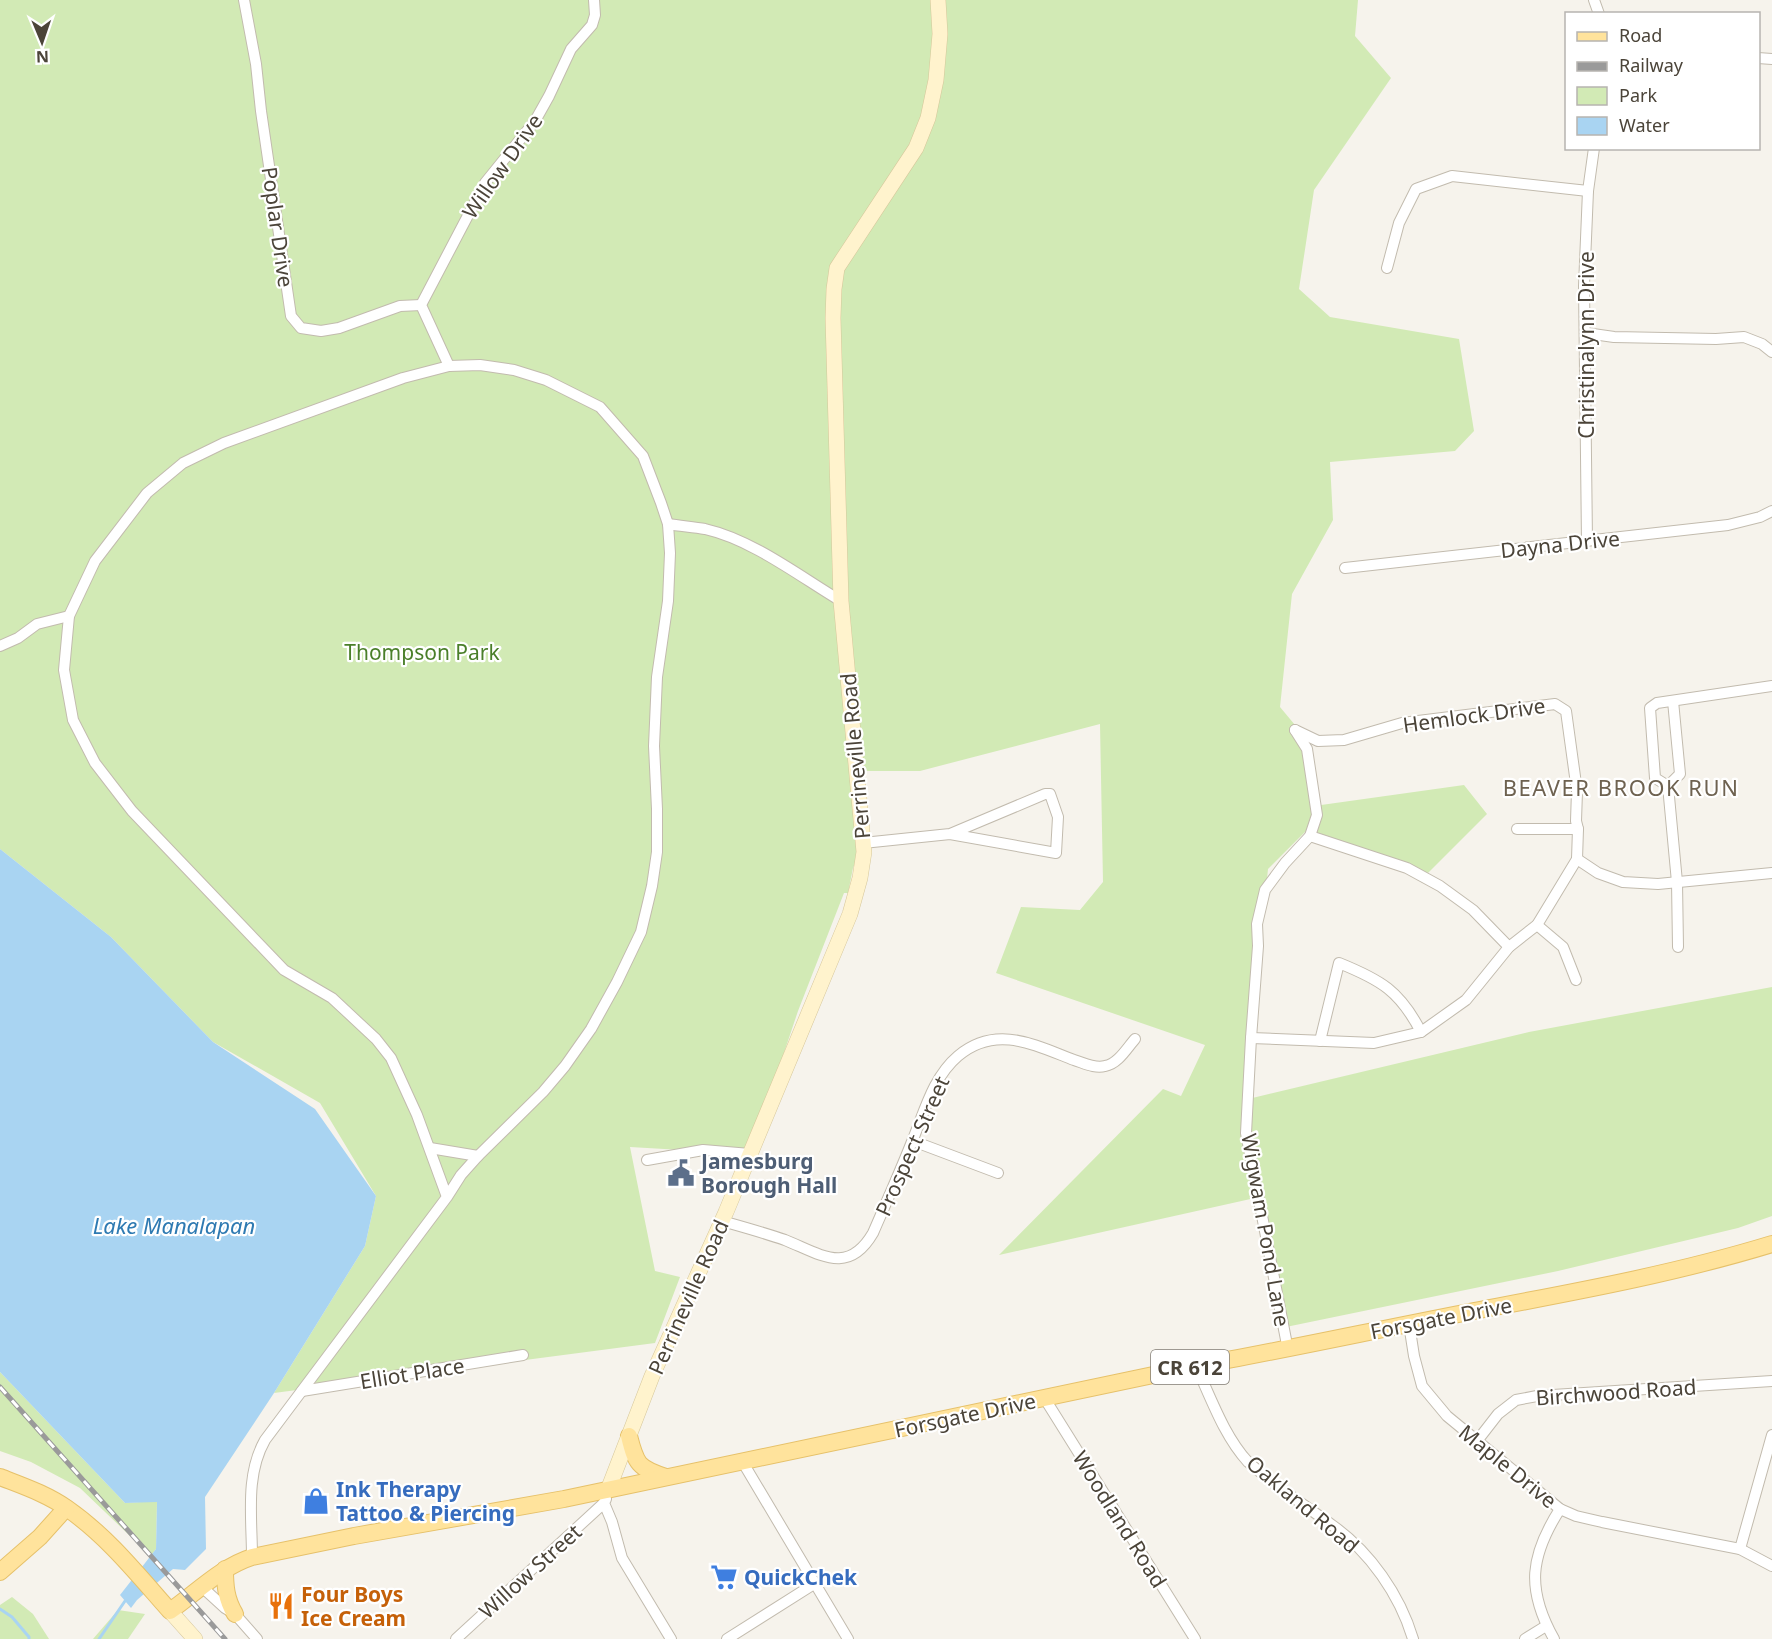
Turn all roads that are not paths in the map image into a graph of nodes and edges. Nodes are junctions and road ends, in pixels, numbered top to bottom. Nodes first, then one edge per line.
1 (243, 0) edge
2 (594, 0) edge
3 (938, 0) edge
4 (1594, 150) edge
5 (1588, 191) junction
6 (1387, 268) dead end
7 (421, 305) junction
8 (1586, 333) junction
9 (1772, 352) edge
10 (448, 366) junction
11 (1772, 511) edge
12 (668, 524) junction
13 (1587, 541) junction
14 (1345, 568) dead end
15 (841, 602) junction
16 (69, 616) junction
17 (0, 646) edge
18 (1772, 686) edge
19 (1672, 701) junction
20 (1668, 786) junction
21 (1517, 829) dead end
22 (1578, 829) junction
23 (950, 834) junction
24 (1310, 836) junction
25 (863, 843) junction
26 (1577, 859) junction
27 (1772, 873) edge
28 (1677, 882) junction
29 (1537, 925) junction
30 (1509, 947) junction
31 (1678, 947) dead end
32 (1576, 980) dead end
33 (1421, 1032) junction
34 (1251, 1038) junction
35 (1135, 1039) dead end
36 (1320, 1041) junction
37 (913, 1141) junction
38 (430, 1148) junction
39 (750, 1154) junction
40 (478, 1156) junction
41 (647, 1160) dead end
42 (998, 1173) dead end
43 (447, 1197) junction
44 (722, 1221) junction
45 (1772, 1244) edge
46 (1409, 1324) junction
47 (1288, 1350) junction
48 (523, 1355) dead end
49 (1196, 1366) junction
50 (1772, 1381) edge
51 (302, 1391) junction
52 (1045, 1399) junction
53 (1772, 1435) edge
54 (629, 1436) junction
55 (1477, 1441) junction
56 (742, 1461) junction
57 (0, 1477) edge
58 (667, 1478) junction
59 (606, 1497) junction
60 (66, 1508) junction
61 (1560, 1509) junction
62 (1740, 1549) junction
63 (252, 1557) junction
64 (1772, 1566) edge
65 (225, 1569) junction
66 (0, 1572) edge
67 (814, 1584) junction
68 (202, 1587) junction
69 (170, 1611) junction
70 (235, 1614) junction
71 (1546, 1626) junction
72 (195, 1639) edge
73 (257, 1639) edge
74 (456, 1639) edge
75 (671, 1639) edge
76 (727, 1639) edge
77 (848, 1639) edge
78 (1196, 1639) edge
79 (1413, 1639) edge
80 (1526, 1639) edge
81 (1554, 1639) edge

1 - 7 street, Poplar Drive
2 - 7 street, Willow Drive
3 - 15 street, Perrineville Road
4 - 5 street, Christinalynn Drive
5 - 6 street
5 - 8 street, Christinalynn Drive
7 - 10 street
8 - 9 street
8 - 13 street, Christinalynn Drive
10 - 12 street
10 - 16 street
11 - 13 street, Dayna Drive
12 - 15 street
12 - 40 street
13 - 14 street, Dayna Drive
15 - 25 street, Perrineville Road
16 - 17 street
16 - 38 street
18 - 19 street
19 - 20 street
19 - 20 street
20 - 28 street
21 - 22 street
22 - 24 street, Hemlock Drive
22 - 26 street, Hemlock Drive
23 - 23 street
23 - 25 street
24 - 30 street
24 - 34 street, Wigwam Pond Lane
25 - 39 street, Perrineville Road
26 - 28 street
26 - 29 street, Hemlock Drive
27 - 28 street
28 - 31 street
29 - 30 street, Hemlock Drive
29 - 32 street
30 - 33 street, Hemlock Drive
33 - 36 street, Hemlock Drive
33 - 36 street
34 - 36 street, Hemlock Drive
34 - 47 street, Wigwam Pond Lane
35 - 37 street, Prospect Street
37 - 42 street
37 - 44 street, Prospect Street
38 - 40 street
38 - 43 street
39 - 41 street
39 - 44 street, Perrineville Road
40 - 43 street
43 - 51 street
44 - 54 street, Perrineville Road
45 - 46 main road, Forsgate Drive / CR 612
46 - 47 main road, Forsgate Drive / CR 612
46 - 55 street, Maple Drive
47 - 49 main road, Forsgate Drive / CR 612
48 - 51 street, Elliot Place
49 - 52 main road, Forsgate Drive / CR 612
49 - 79 street, Oakland Road
50 - 55 street, Birchwood Road
51 - 63 street
52 - 56 main road, Forsgate Drive / CR 612
52 - 78 street, Woodland Road
53 - 62 street
54 - 58 main road
54 - 59 street, Perrineville Road
55 - 61 street, Maple Drive
56 - 58 main road, Forsgate Drive / CR 612
56 - 67 street
57 - 60 main road
58 - 59 main road, Forsgate Drive / CR 612
59 - 63 main road, Forsgate Drive / CR 612
59 - 74 street, Willow Street
59 - 75 street
60 - 66 main road
60 - 69 main road
61 - 62 street, Maple Drive
61 - 71 street
62 - 64 street, Maple Drive
63 - 65 main road, Forsgate Drive / CR 612
65 - 68 main road, Forsgate Drive / CR 612
65 - 70 main road
67 - 76 street
67 - 77 street
68 - 69 main road, Forsgate Drive / CR 612
68 - 70 street
69 - 72 street
70 - 73 street
71 - 80 street
71 - 81 street

